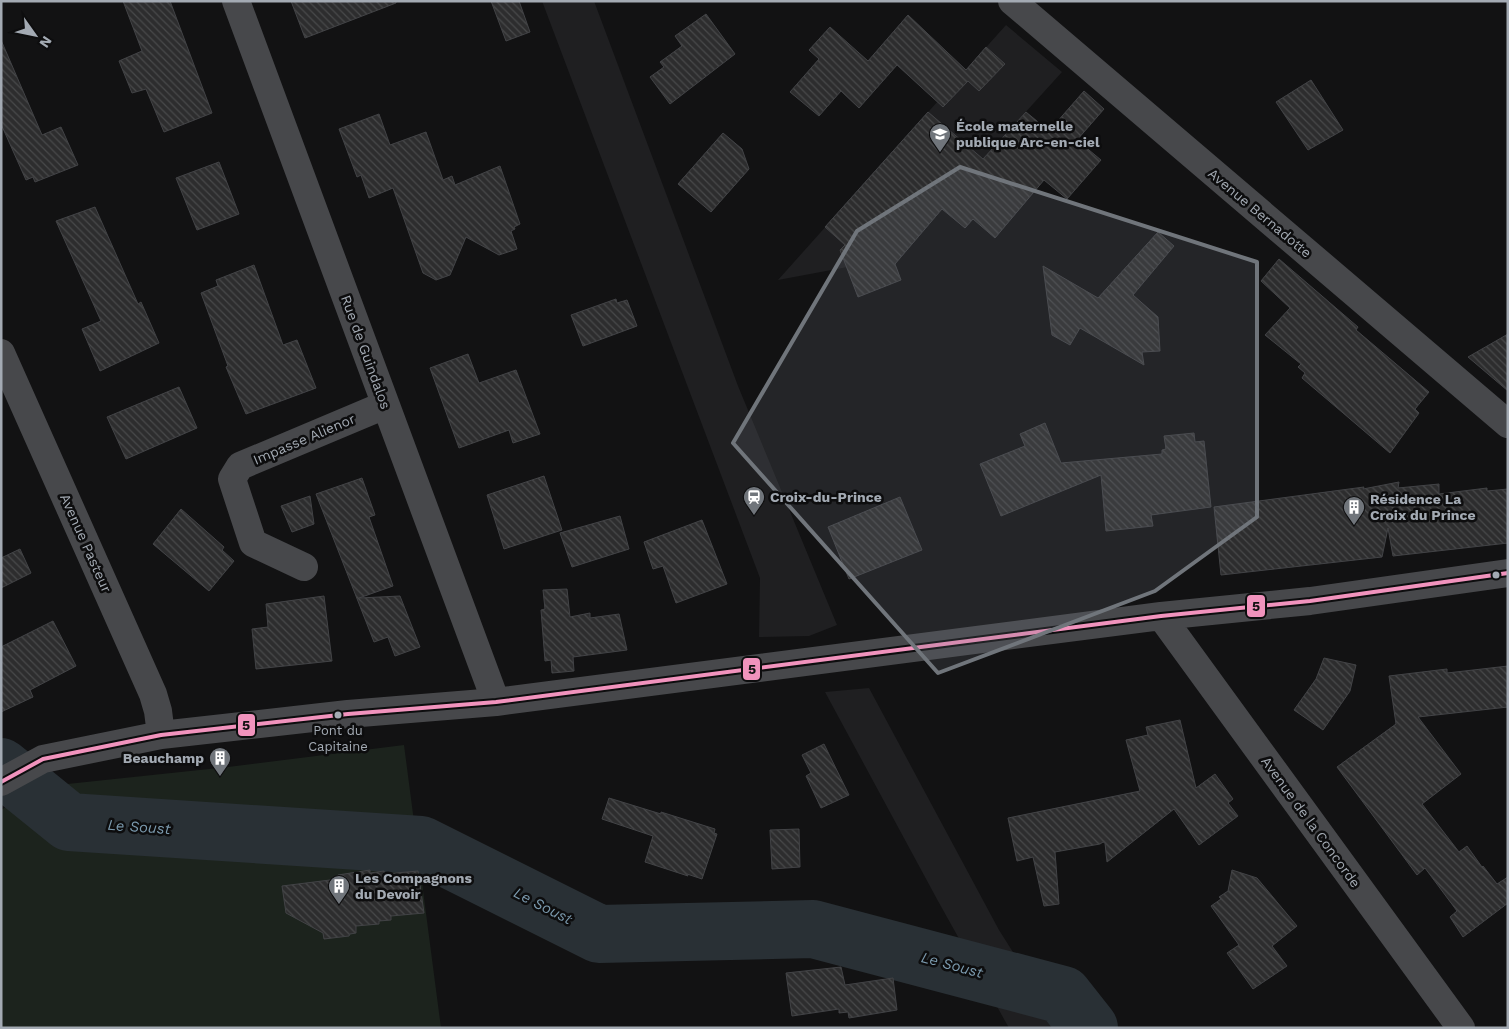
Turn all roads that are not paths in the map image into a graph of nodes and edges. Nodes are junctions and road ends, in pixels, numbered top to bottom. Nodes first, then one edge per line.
1 (236, 1) edge
2 (1012, 1) edge
3 (1, 353) edge
4 (385, 405) junction
5 (1508, 424) edge
6 (304, 567) dead end
7 (1508, 573) edge
8 (1162, 616) junction
9 (496, 702) junction
10 (161, 736) junction
11 (1, 782) edge
12 (1461, 1028) edge

1 - 4 street, Rue de Guindalos
2 - 5 street, Avenue Bernadotte
3 - 10 street, Avenue Pasteur
4 - 6 street, Impasse Alienor
4 - 9 street, Rue de Guindalos
7 - 8 street
8 - 9 street
8 - 12 street, Avenue de la Concorde
9 - 10 street
10 - 11 street

